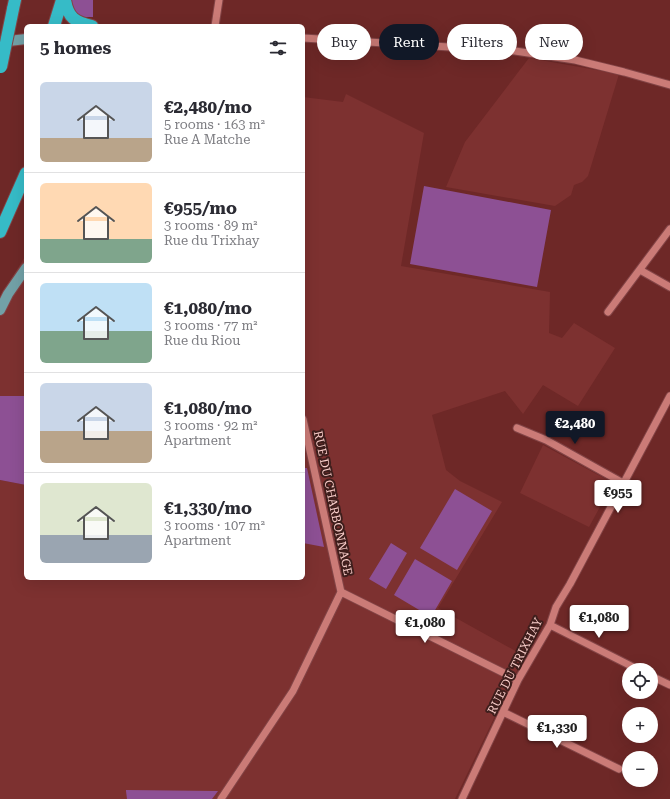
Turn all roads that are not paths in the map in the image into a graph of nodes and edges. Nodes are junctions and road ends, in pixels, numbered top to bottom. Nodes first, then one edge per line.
1 (62, 0) edge
2 (66, 0) edge
3 (219, 0) edge
4 (14, 4) edge
5 (55, 24) edge
6 (83, 24) edge
7 (215, 24) edge
8 (305, 38) edge
9 (24, 39) edge
10 (0, 42) edge
11 (0, 68) edge
12 (670, 85) edge
13 (24, 178) edge
14 (670, 229) edge
15 (0, 232) edge
16 (640, 270) junction
17 (24, 271) edge
18 (670, 287) edge
19 (0, 310) edge
20 (608, 312) dead end
21 (670, 396) edge
22 (305, 428) edge
23 (517, 428) dead end
24 (624, 483) junction
25 (341, 592) junction
26 (550, 625) junction
27 (625, 663) edge
28 (658, 679) edge
29 (518, 680) junction
30 (670, 685) edge
31 (503, 712) junction
32 (619, 769) dead end
33 (221, 799) edge
34 (462, 799) edge

1 - 5 highway
2 - 6 highway
3 - 7 street
4 - 11 highway, bridge
8 - 12 street
9 - 10 main road
13 - 15 highway
14 - 16 street
16 - 18 street
16 - 20 street
17 - 19 main road
21 - 24 street, RUE DU TRIXHAY
22 - 25 street, RUE DU CHARBONNAGE
23 - 24 street
24 - 26 street, RUE DU TRIXHAY
25 - 29 street, RUE DU CHARBONNAGE
25 - 33 street, RUE DU CHARBONNAGE
26 - 27 street
26 - 29 street, RUE DU TRIXHAY
28 - 30 street
29 - 31 street, RUE DU TRIXHAY
31 - 32 street
31 - 34 street, RUE DU TRIXHAY

